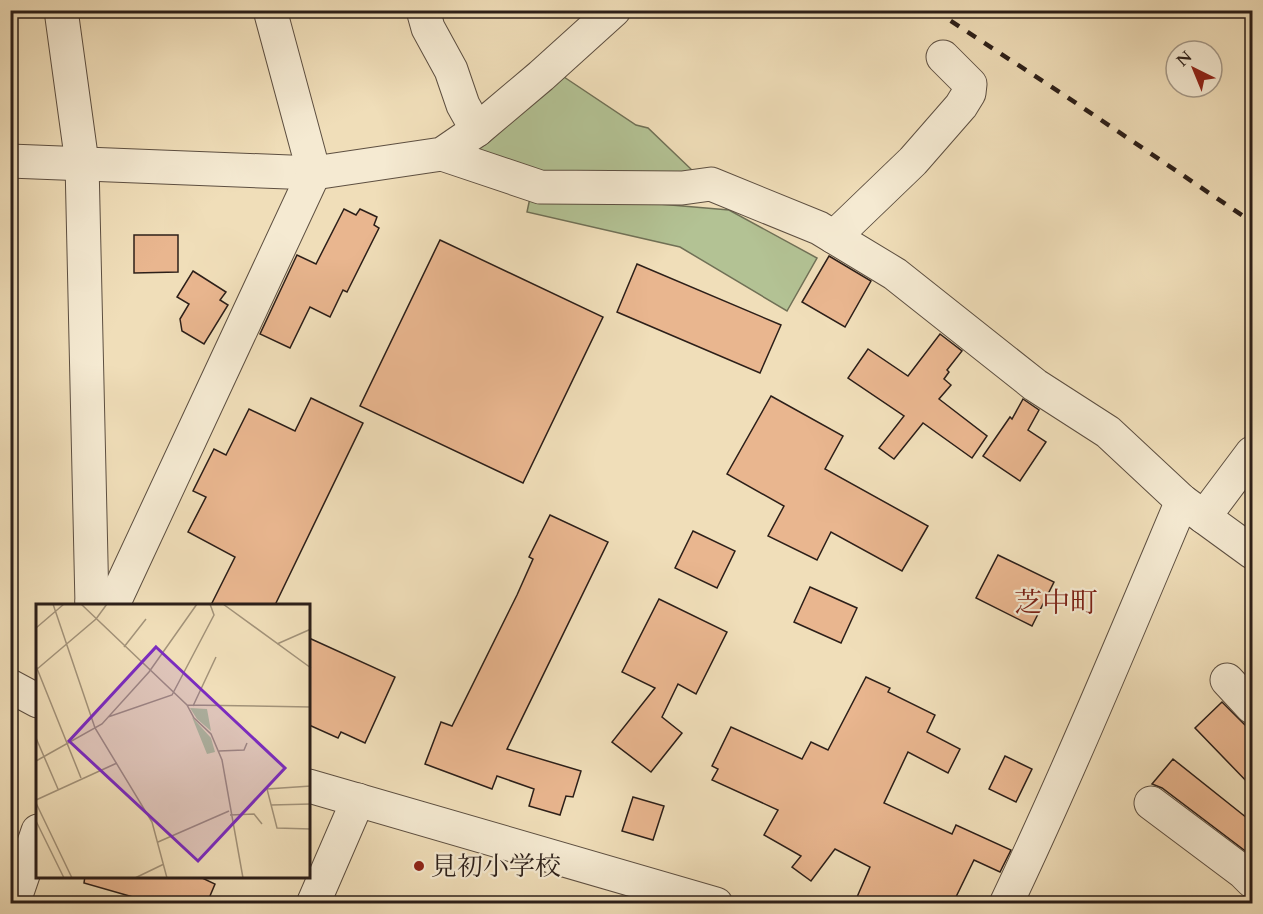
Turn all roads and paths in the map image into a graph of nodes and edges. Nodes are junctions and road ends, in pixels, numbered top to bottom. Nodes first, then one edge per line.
1 (61, 10) edge
2 (270, 10) edge
3 (423, 10) edge
4 (614, 10) edge
5 (943, 57) dead end
6 (477, 130) junction
7 (442, 154) junction
8 (10, 161) edge
9 (82, 163) junction
10 (314, 173) junction
11 (834, 237) junction
12 (1252, 453) edge
13 (1193, 509) junction
14 (1252, 552) edge
15 (92, 603) edge
16 (1227, 680) dead end
17 (10, 686) edge
18 (36, 700) edge
19 (1252, 707) edge
20 (310, 786) edge
21 (358, 800) junction
22 (1151, 803) dead end
23 (36, 837) edge
24 (1252, 881) edge
25 (13, 903) edge
26 (313, 903) edge
27 (716, 903) edge
28 (1006, 903) edge

1 - 9 street
2 - 10 street
3 - 6 street
4 - 6 street
5 - 11 street
6 - 7 street
7 - 10 street
7 - 11 street
8 - 9 street
9 - 10 street
9 - 15 street
10 - 15 street
11 - 13 street
12 - 13 street
13 - 14 street
13 - 28 street
16 - 19 street
17 - 18 street
20 - 21 street
21 - 26 street
21 - 27 street
22 - 24 street
23 - 25 street

